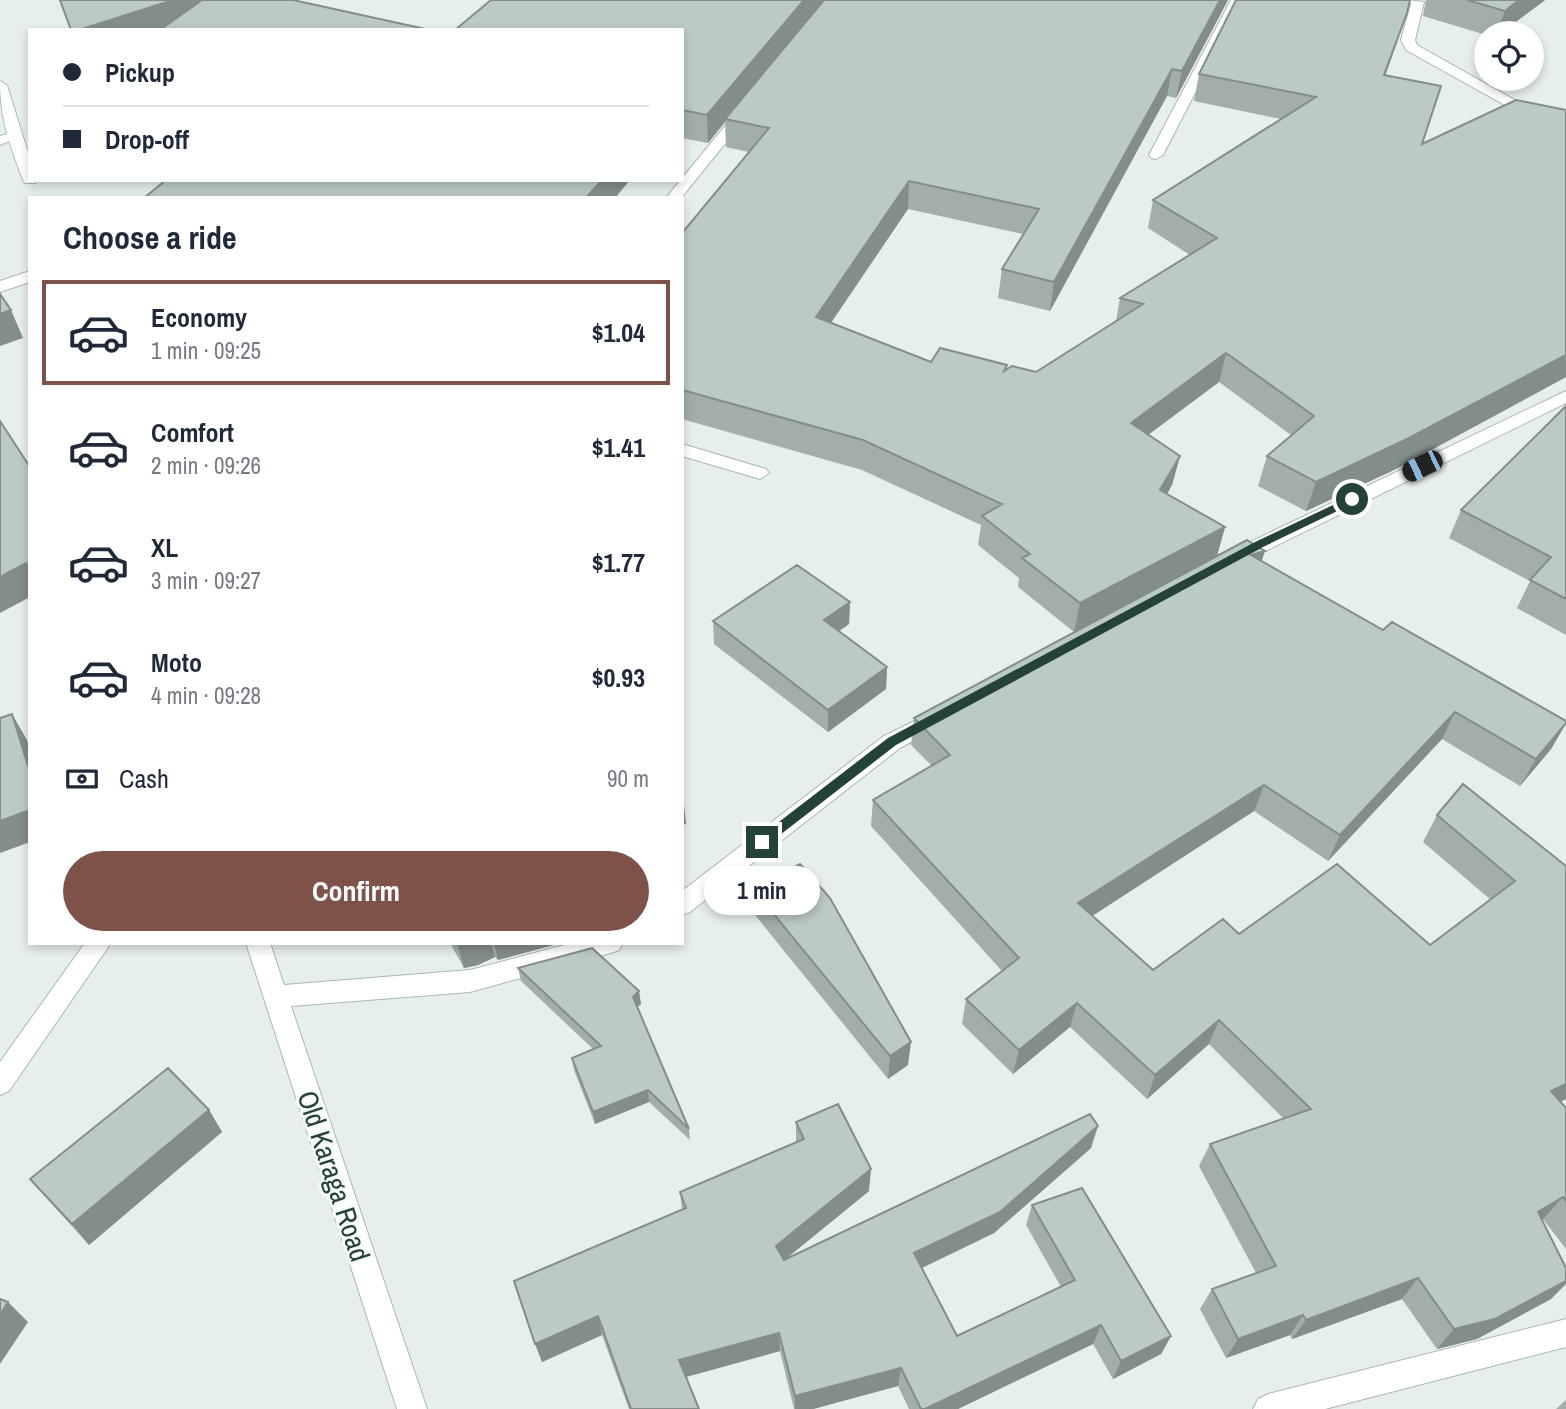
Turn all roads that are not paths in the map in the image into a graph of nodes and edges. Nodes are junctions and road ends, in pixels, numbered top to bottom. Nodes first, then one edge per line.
1 (1237, 0) edge
2 (1413, 0) edge
3 (0, 85) edge
4 (750, 105) edge
5 (1566, 135) edge
6 (7, 139) edge
7 (1156, 155) dead end
8 (28, 176) edge
9 (675, 196) edge
10 (28, 277) edge
11 (0, 288) edge
12 (1566, 396) edge
13 (684, 451) edge
14 (760, 473) dead end
15 (1222, 565) edge
16 (953, 709) edge
17 (684, 903) edge
18 (98, 945) edge
19 (259, 945) edge
20 (604, 945) edge
21 (274, 997) junction
22 (0, 1083) edge
23 (1566, 1333) edge
24 (412, 1409) edge
25 (1268, 1409) edge

1 - 7 street
2 - 5 street
3 - 6 street
4 - 9 street
6 - 8 street
10 - 11 street
12 - 15 street
13 - 14 street
16 - 17 street
18 - 22 street
19 - 21 street, Old Karaga Road
20 - 21 street
21 - 24 street, Old Karaga Road
23 - 25 street

